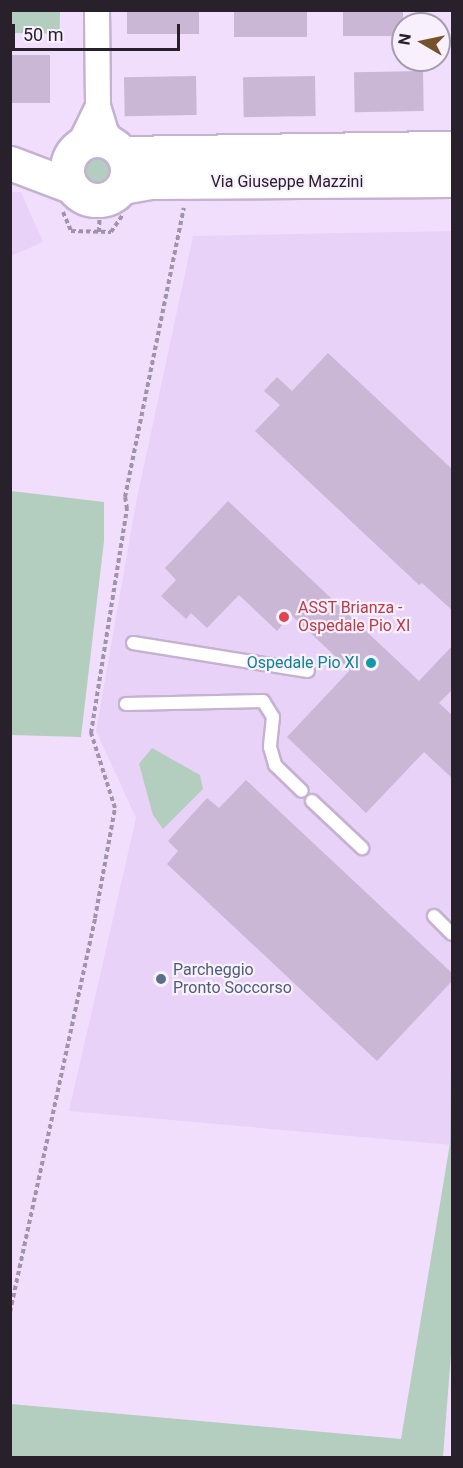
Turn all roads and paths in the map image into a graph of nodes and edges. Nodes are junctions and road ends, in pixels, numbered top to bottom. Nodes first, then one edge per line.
1 (97, 10) edge
2 (98, 106) junction
3 (76, 148) junction
4 (453, 148) edge
5 (119, 149) junction
6 (10, 158) edge
7 (10, 163) edge
8 (453, 180) edge
9 (189, 182) junction
10 (71, 186) junction
11 (111, 194) junction
12 (99, 232) dead end
13 (134, 642) dead end
14 (308, 671) dead end
15 (126, 704) dead end
16 (302, 791) dead end
17 (312, 801) dead end
18 (362, 848) dead end
19 (434, 916) dead end
20 (453, 934) edge
21 (10, 1312) edge

1 - 2 street
2 - 3 street
2 - 5 street
3 - 5 street
3 - 6 street
3 - 10 street
4 - 5 street, Via Giuseppe Mazzini
5 - 11 street
7 - 10 street
8 - 9 street, Via Giuseppe Mazzini
9 - 11 street, Via Giuseppe Mazzini
9 - 21 path
10 - 11 street
11 - 12 path
13 - 14 lane
15 - 16 lane
17 - 18 lane
19 - 20 lane

